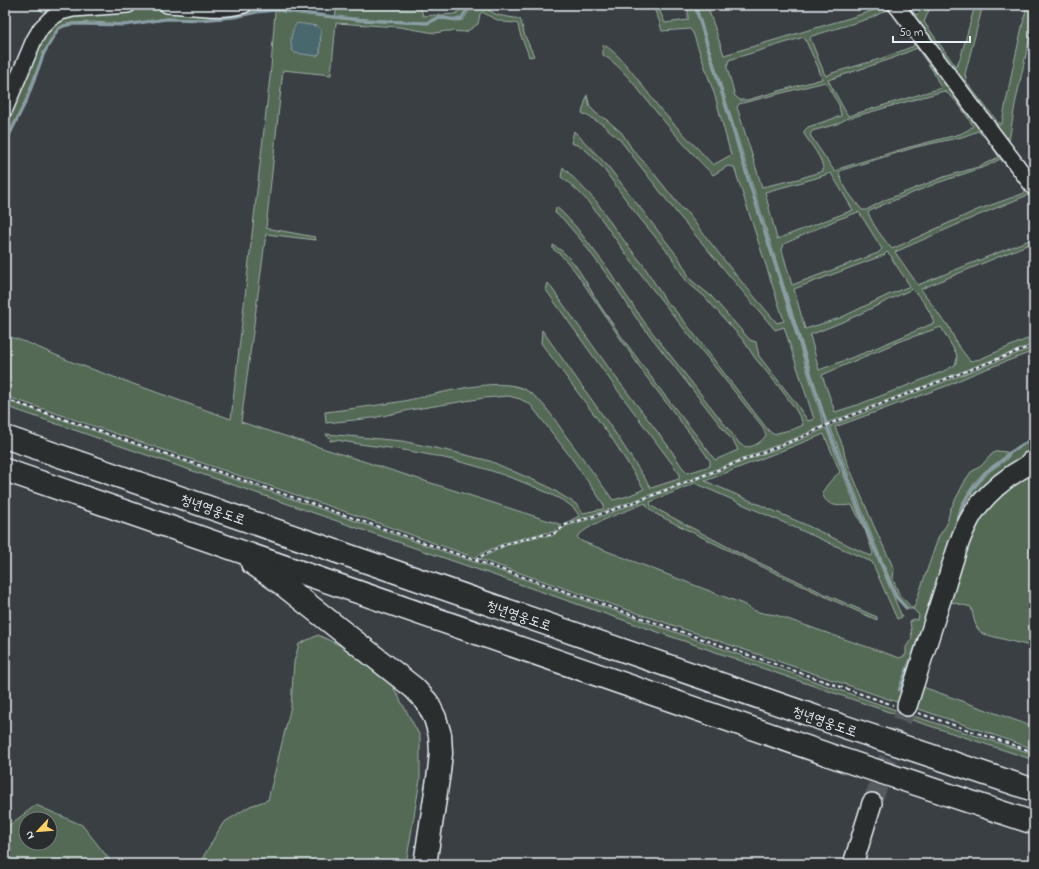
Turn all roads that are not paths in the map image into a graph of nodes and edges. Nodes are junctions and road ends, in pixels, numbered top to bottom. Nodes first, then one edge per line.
1 (128, 5) edge
2 (167, 5) edge
3 (244, 5) edge
4 (896, 5) edge
5 (5, 109) edge
6 (1034, 188) edge
7 (5, 437) edge
8 (1033, 463) edge
9 (5, 470) edge
10 (216, 543) junction
11 (907, 709) tunnel mouth
12 (1034, 790) edge
13 (872, 803) tunnel mouth
14 (1034, 823) edge
15 (425, 864) edge
16 (853, 864) edge

1 - 5 street
2 - 3 street
4 - 6 street
7 - 12 highway, 청년영웅도로
8 - 11 main road
9 - 10 highway
10 - 14 highway
10 - 15 highway
13 - 16 main road

